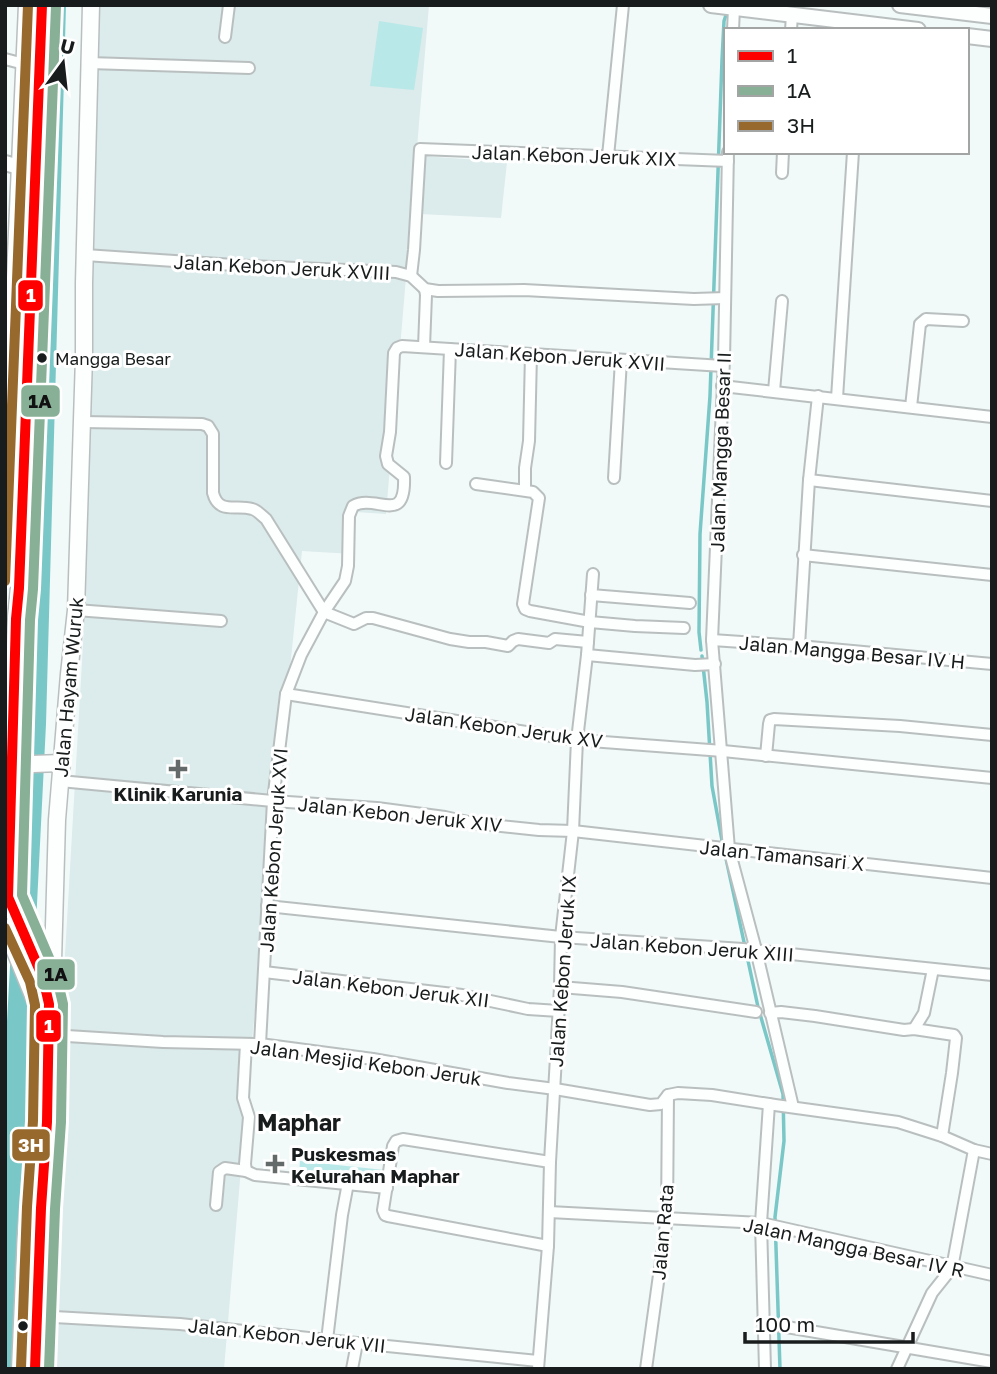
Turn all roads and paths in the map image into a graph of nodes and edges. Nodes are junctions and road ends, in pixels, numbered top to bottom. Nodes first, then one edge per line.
1 (27, 5) edge
2 (42, 5) edge
3 (91, 5) edge
4 (229, 5) edge
5 (623, 5) edge
6 (906, 6) edge
7 (725, 7) edge
8 (992, 16) edge
9 (791, 22) edge
10 (861, 26) edge
11 (732, 28) edge
12 (896, 28) edge
13 (913, 28) edge
14 (969, 36) edge
15 (225, 37) dead end
16 (992, 39) edge
17 (5, 59) edge
18 (89, 63) junction
19 (24, 64) junction
20 (249, 68) dead end
21 (783, 154) edge
22 (853, 154) edge
23 (608, 156) junction
24 (725, 158) edge
25 (12, 165) edge
26 (782, 173) dead end
27 (85, 255) junction
28 (411, 276) junction
29 (425, 289) junction
30 (723, 299) junction
31 (782, 301) dead end
32 (963, 321) dead end
33 (9, 340) edge
34 (424, 347) junction
35 (397, 348) joint
36 (450, 349) junction
37 (531, 354) junction
38 (621, 360) junction
39 (720, 366) junction
40 (722, 386) junction
41 (774, 391) junction
42 (818, 396) junction
43 (837, 398) junction
44 (911, 407) junction
45 (18, 413) junction
46 (992, 417) edge
47 (83, 422) junction
48 (446, 463) dead end
49 (614, 478) dead end
50 (809, 481) junction
51 (476, 484) dead end
52 (525, 490) junction
53 (6, 494) edge
54 (992, 501) edge
55 (803, 555) junction
56 (593, 574) dead end
57 (992, 575) edge
58 (591, 595) junction
59 (690, 603) dead end
60 (76, 610) junction
61 (324, 612) junction
62 (221, 621) dead end
63 (590, 622) junction
64 (684, 628) dead end
65 (712, 640) junction
66 (588, 642) junction
67 (799, 646) junction
68 (587, 655) junction
69 (707, 664) junction
70 (992, 664) edge
71 (286, 694) junction
72 (992, 735) edge
73 (577, 740) junction
74 (720, 751) junction
75 (766, 756) junction
76 (54, 763) junction
77 (12, 764) edge
78 (992, 778) edge
79 (60, 781) junction
80 (273, 801) junction
81 (573, 831) junction
82 (729, 849) junction
83 (992, 878) edge
84 (267, 906) junction
85 (8, 933) edge
86 (561, 937) junction
87 (751, 950) junction
88 (933, 969) junction
89 (264, 972) junction
90 (992, 975) edge
91 (560, 986) junction
92 (559, 1011) junction
93 (756, 1012) dead end
94 (770, 1013) junction
95 (914, 1029) junction
96 (46, 1030) junction
97 (246, 1044) junction
98 (260, 1044) junction
99 (555, 1089) junction
100 (668, 1096) junction
101 (772, 1105) junction
102 (791, 1107) junction
103 (47, 1122) junction
104 (942, 1136) junction
105 (974, 1150) junction
106 (992, 1154) edge
107 (550, 1162) junction
108 (246, 1171) junction
109 (348, 1183) junction
110 (387, 1188) junction
111 (216, 1205) dead end
112 (549, 1212) junction
113 (667, 1217) junction
114 (766, 1225) junction
115 (548, 1246) junction
116 (952, 1268) junction
117 (992, 1275) edge
118 (36, 1316) junction
119 (768, 1323) junction
120 (327, 1340) junction
121 (357, 1343) junction
122 (906, 1348) junction
123 (992, 1362) edge
124 (538, 1365) edge
125 (20, 1369) edge
126 (35, 1369) edge
127 (352, 1369) edge
128 (646, 1369) edge
129 (765, 1369) edge
130 (897, 1369) edge

1 - 19 main road
2 - 45 main road
3 - 18 main road, Jalan Hayam Wuruk
4 - 15 street
5 - 23 street
6 - 8 main road
6 - 13 main road
7 - 9 main road
7 - 11 street
9 - 10 main road
10 - 12 main road
14 - 16 main road
17 - 19 street
18 - 20 street
18 - 27 main road, Jalan Hayam Wuruk
19 - 25 main road
21 - 26 street
22 - 43 street
23 - 24 street, Jalan Kebon Jeruk XIX
23 - 28 street, Jalan Kebon Jeruk XIX
24 - 30 street, Jalan Mangga Besar II
25 - 33 main road
27 - 28 street, Jalan Kebon Jeruk XVIII
27 - 47 main road, Jalan Hayam Wuruk
28 - 29 street, Jalan Kebon Jeruk XVIII
29 - 30 street
29 - 34 street
30 - 39 street, Jalan Mangga Besar II
31 - 41 street
32 - 44 street
33 - 45 main road
34 - 35 street, Jalan Kebon Jeruk XVII
34 - 36 street, Jalan Kebon Jeruk XVII
35 - 61 street, Jalan Kebon Jeruk XVI
36 - 37 street, Jalan Kebon Jeruk XVII
36 - 48 street
37 - 38 street, Jalan Kebon Jeruk XVII
37 - 52 street
38 - 39 street, Jalan Kebon Jeruk XVII
38 - 49 street
39 - 40 street, Jalan Mangga Besar II
40 - 41 street
40 - 65 street, Jalan Mangga Besar II
41 - 42 street
42 - 43 street
42 - 50 street
43 - 44 street
44 - 46 street
45 - 53 main road
45 - 77 main road
47 - 60 main road, Jalan Hayam Wuruk
47 - 61 street
50 - 54 street
50 - 55 street
51 - 52 street
52 - 63 street
55 - 57 street
55 - 67 street
56 - 58 street, Jalan Kebon Jeruk IX
58 - 59 street
58 - 63 street, Jalan Kebon Jeruk IX
60 - 62 street
60 - 76 main road, Jalan Hayam Wuruk
61 - 66 street
61 - 71 street, Jalan Kebon Jeruk XVI
63 - 64 street
63 - 66 street, Jalan Kebon Jeruk IX
65 - 67 street, Jalan Mangga Besar IV H
65 - 69 street, Jalan Mangga Besar II
66 - 68 street, Jalan Kebon Jeruk IX
67 - 70 street, Jalan Mangga Besar IV H
68 - 69 street
68 - 73 street, Jalan Kebon Jeruk IX
69 - 74 street, Jalan Mangga Besar II
71 - 73 street, Jalan Kebon Jeruk XV
71 - 80 street, Jalan Kebon Jeruk XVI
72 - 75 street
73 - 74 street, Jalan Kebon Jeruk XV
73 - 81 street, Jalan Kebon Jeruk IX
74 - 75 street, Jalan Kebon Jeruk XV
74 - 82 street, Jalan Mangga Besar II
75 - 78 street, Jalan Kebon Jeruk XV
76 - 77 main road
76 - 79 main road, Jalan Hayam Wuruk
77 - 103 main road
79 - 80 street, Jalan Kebon Jeruk XIV
79 - 96 main road, Jalan Hayam Wuruk
80 - 81 street, Jalan Kebon Jeruk XIV
80 - 84 street, Jalan Kebon Jeruk XVI
81 - 82 street, Jalan Tamansari X
81 - 86 street, Jalan Kebon Jeruk IX
82 - 83 street, Jalan Tamansari X
82 - 87 street, Jalan Mangga Besar II
84 - 86 street, Jalan Kebon Jeruk XIII
84 - 89 street, Jalan Kebon Jeruk XVI
85 - 96 main road
86 - 87 street, Jalan Kebon Jeruk XIII
86 - 91 street, Jalan Kebon Jeruk IX
87 - 88 street, Jalan Kebon Jeruk XIII
87 - 94 street, Jalan Mangga Besar II
88 - 90 street, Jalan Kebon Jeruk XIII
88 - 95 street
89 - 92 street, Jalan Kebon Jeruk XII
89 - 98 street, Jalan Kebon Jeruk XVI
91 - 92 street, Jalan Kebon Jeruk IX
91 - 93 street
92 - 99 street, Jalan Kebon Jeruk IX
94 - 95 street
94 - 102 street, Jalan Mangga Besar II
95 - 104 street
96 - 97 street, Jalan Mesjid Kebon Jeruk
96 - 103 main road, Jalan Hayam Wuruk
96 - 125 main road, Jalan Hayam Wuruk
97 - 98 street, Jalan Mesjid Kebon Jeruk
97 - 108 street
98 - 99 street, Jalan Mesjid Kebon Jeruk
99 - 100 street, Jalan Mesjid Kebon Jeruk
99 - 107 street, Jalan Kebon Jeruk IX
100 - 101 street, Jalan Mesjid Kebon Jeruk
100 - 113 street, Jalan Rata
101 - 102 street, Jalan Mesjid Kebon Jeruk
101 - 114 street
102 - 104 street, Jalan Mesjid Kebon Jeruk
103 - 118 main road, Jalan Hayam Wuruk
104 - 105 street, Jalan Mesjid Kebon Jeruk
105 - 106 street, Jalan Mesjid Kebon Jeruk
105 - 116 street
107 - 110 street
107 - 112 street, Jalan Kebon Jeruk IX
108 - 109 street
108 - 111 street
109 - 110 street
109 - 120 street
110 - 115 street
112 - 113 street, Jalan Mangga Besar IV R
112 - 115 street, Jalan Kebon Jeruk IX
113 - 114 street, Jalan Mangga Besar IV R
113 - 128 street, Jalan Rata
114 - 116 street, Jalan Mangga Besar IV R
114 - 119 street
115 - 124 street, Jalan Kebon Jeruk IX
116 - 117 street, Jalan Mangga Besar IV R
116 - 122 street
118 - 120 street, Jalan Kebon Jeruk VII
118 - 126 main road, Jalan Hayam Wuruk
119 - 122 street
119 - 129 street
120 - 121 street, Jalan Kebon Jeruk VII
121 - 124 street, Jalan Kebon Jeruk VII
121 - 127 street
122 - 123 street
122 - 130 street

